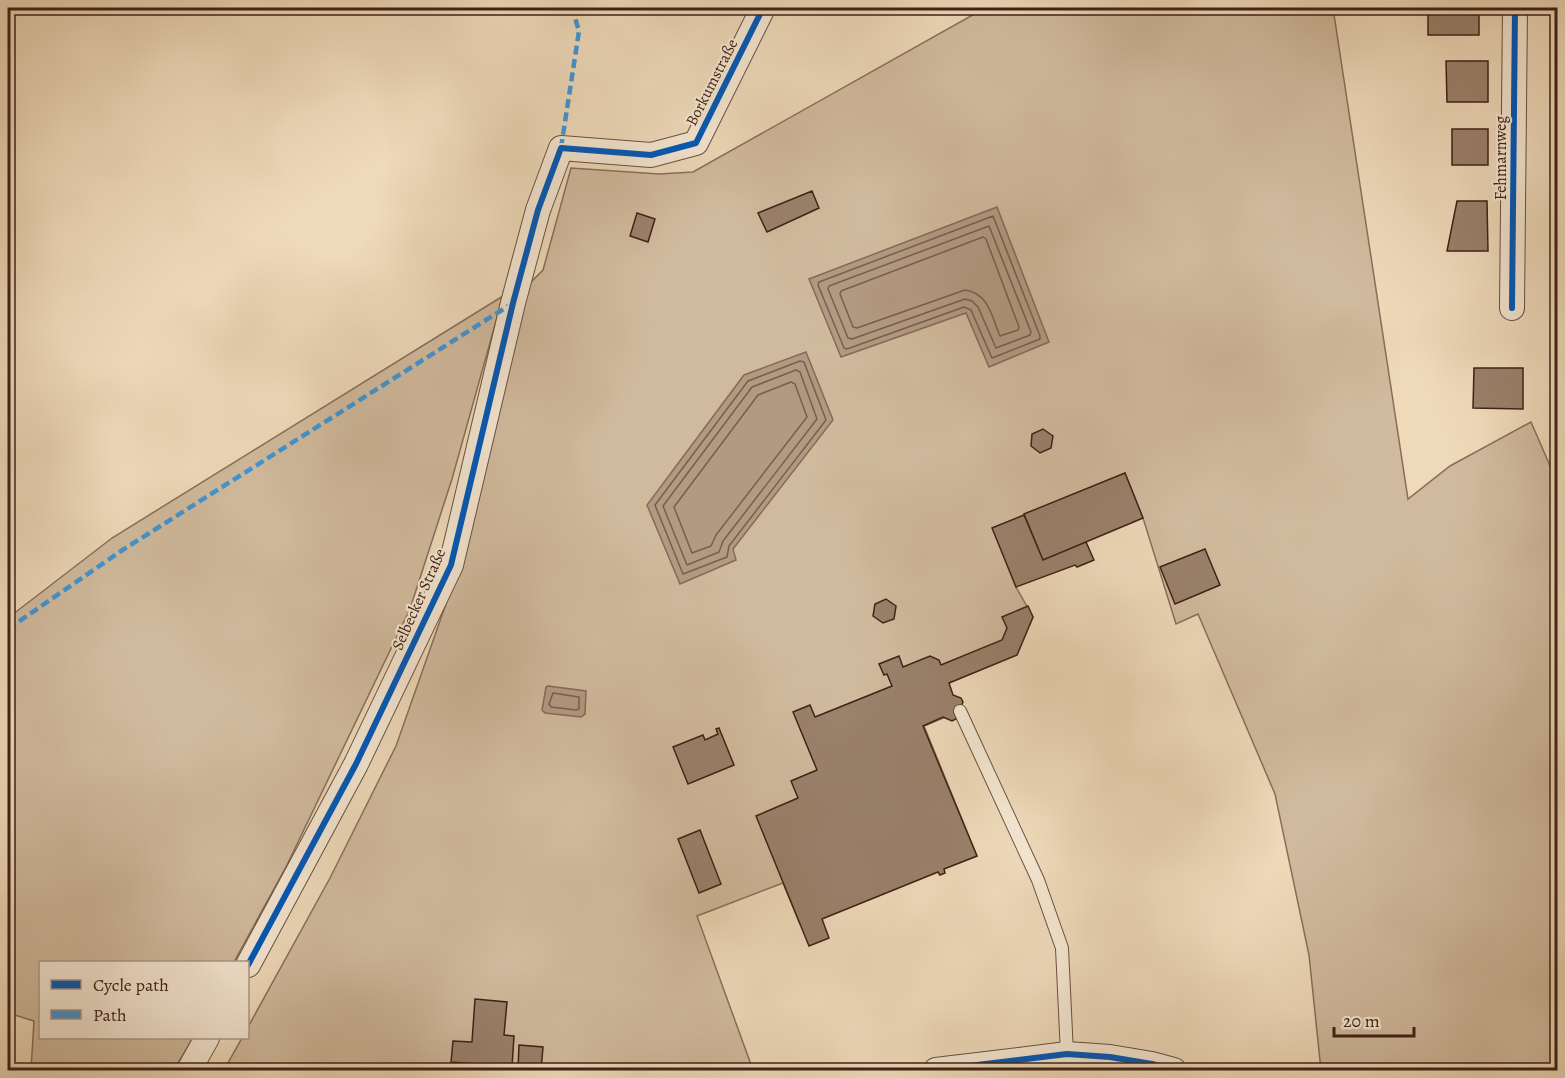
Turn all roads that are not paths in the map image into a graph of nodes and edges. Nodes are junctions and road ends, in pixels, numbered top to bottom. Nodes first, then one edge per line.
1 (763, 8) edge
2 (1515, 8) edge
3 (561, 148) joint
4 (1512, 308) dead end
5 (960, 711) dead end
6 (249, 963) edge
7 (206, 1039) edge
8 (1067, 1054) junction
9 (961, 1069) edge
10 (189, 1071) edge
11 (936, 1071) edge
12 (1174, 1071) edge

1 - 3 street, Borkumstraße
2 - 4 street, Fehmarnweg
3 - 6 street, Selbecker Straße
5 - 8 lane
7 - 10 street
8 - 9 street
8 - 12 street
9 - 11 street

